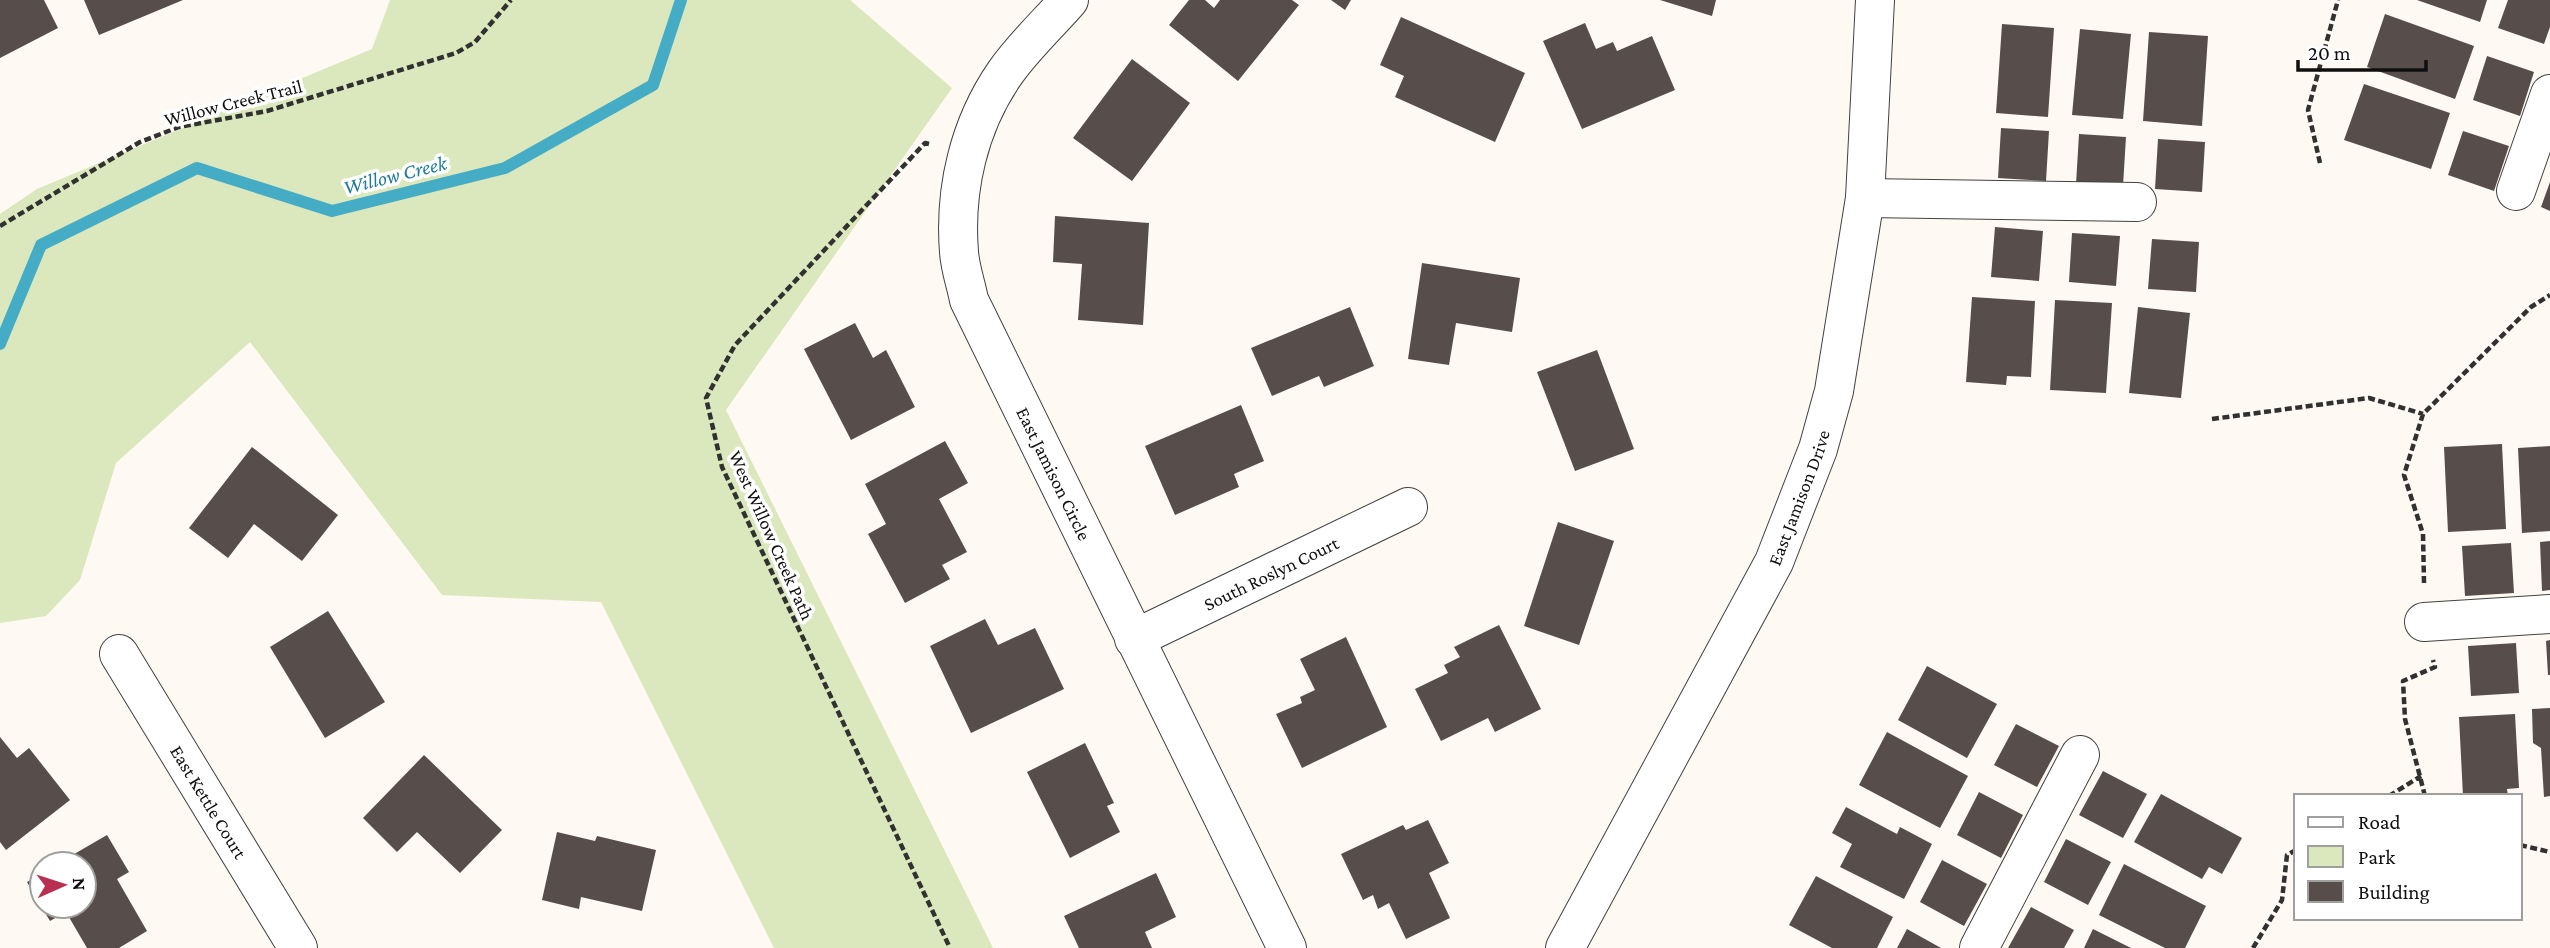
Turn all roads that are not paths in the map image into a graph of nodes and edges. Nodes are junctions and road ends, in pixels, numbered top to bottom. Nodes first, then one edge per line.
1 (1069, 0) edge
2 (1875, 0) edge
3 (2550, 94) edge
4 (2516, 191) dead end
5 (1865, 198) junction
6 (2137, 202) dead end
7 (1408, 507) dead end
8 (2550, 614) edge
9 (2424, 622) road end
10 (1133, 639) junction
11 (119, 654) dead end
12 (2080, 755) dead end
13 (298, 948) edge
14 (1287, 948) edge
15 (1565, 948) edge
16 (1979, 948) edge

1 - 10 street, East Jamison Circle
2 - 5 street, East Jamison Drive
3 - 4 street
5 - 6 street
5 - 15 street, East Jamison Drive
7 - 10 street, South Roslyn Court
8 - 9 street
10 - 14 street, East Jamison Circle
11 - 13 street, East Kettle Court
12 - 16 street

